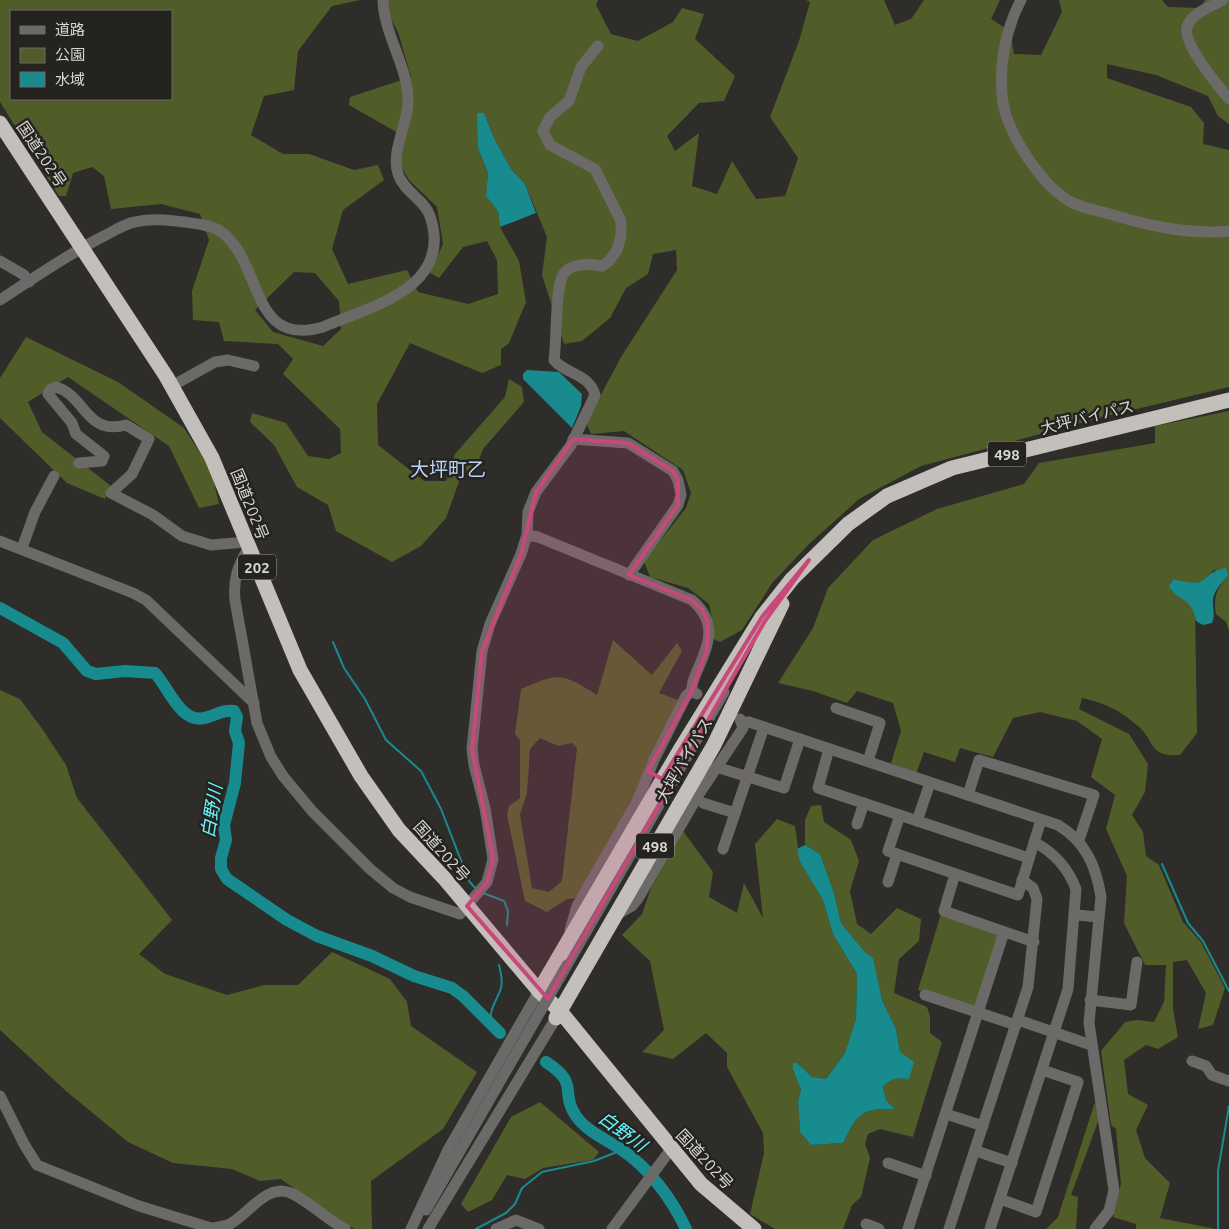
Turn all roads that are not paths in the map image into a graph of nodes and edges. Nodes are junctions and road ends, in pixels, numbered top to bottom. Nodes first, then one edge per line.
1 (383, 0) edge
2 (1021, 0) edge
3 (1223, 0) edge
4 (598, 46) dead end
5 (1229, 99) edge
6 (0, 123) edge
7 (1229, 231) edge
8 (82, 247) junction
9 (0, 261) edge
10 (29, 282) junction
11 (0, 300) edge
12 (254, 366) dead end
13 (172, 386) junction
14 (1229, 400) edge
15 (573, 439) junction
16 (79, 463) dead end
17 (54, 476) dead end
18 (848, 524) junction
19 (527, 535) junction
20 (0, 540) edge
21 (248, 544) junction
22 (22, 548) junction
23 (809, 560) junction
24 (629, 575) junction
25 (254, 704) junction
26 (836, 708) dead end
27 (764, 727) junction
28 (800, 739) junction
29 (830, 749) junction
30 (868, 762) junction
31 (716, 767) junction
32 (748, 777) junction
33 (930, 783) junction
34 (968, 795) junction
35 (704, 803) dead end
36 (864, 803) junction
37 (735, 813) junction
38 (900, 815) junction
39 (1042, 820) junction
40 (917, 821) junction
41 (857, 824) dead end
42 (1079, 840) junction
43 (1034, 842) junction
44 (723, 849) dead end
45 (897, 854) junction
46 (1029, 858) junction
47 (955, 874) junction
48 (1022, 880) junction
49 (888, 882) dead end
50 (475, 896) junction
51 (1076, 915) junction
52 (615, 916) junction
53 (1099, 917) junction
54 (1004, 932) junction
55 (1034, 942) junction
56 (564, 949) junction
57 (1137, 962) dead end
58 (539, 991) junction
59 (926, 995) dead end
60 (1090, 1000) junction
61 (979, 1012) junction
62 (558, 1015) junction
63 (1017, 1023) junction
64 (1053, 1032) junction
65 (1091, 1045) junction
66 (1192, 1060) dead end
67 (1042, 1070) junction
68 (1229, 1081) edge
69 (0, 1096) edge
70 (946, 1114) junction
71 (983, 1126) junction
72 (976, 1150) junction
73 (664, 1158) junction
74 (888, 1162) dead end
75 (1012, 1163) junction
76 (926, 1176) junction
77 (1000, 1199) junction
78 (866, 1224) dead end
79 (345, 1229) edge
80 (410, 1229) edge
81 (417, 1229) edge
82 (428, 1229) edge
83 (496, 1229) edge
84 (539, 1229) edge
85 (612, 1229) edge
86 (738, 1229) edge
87 (754, 1229) edge
88 (879, 1229) edge
89 (908, 1229) edge
90 (949, 1229) edge
91 (990, 1229) edge
92 (1095, 1229) edge

1 - 8 street
2 - 7 street
3 - 5 street
4 - 15 street
6 - 8 highway, 国道202号 / 202
8 - 10 street
8 - 13 highway, 国道202号 / 202
9 - 10 street
10 - 11 street
12 - 13 street
13 - 21 highway, 国道202号 / 202
14 - 18 highway, 大坪バイパス / 498
15 - 19 street
15 - 24 street
16 - 21 street
17 - 22 street
18 - 23 highway, 大坪バイパス / 498
18 - 52 highway, 大坪バイパス / 498
19 - 24 street
19 - 50 street
20 - 22 street
21 - 25 street
21 - 50 highway, 国道202号 / 202
22 - 25 street
23 - 56 highway, 大坪バイパス / 498
23 - 81 street, bridge
24 - 56 street
25 - 50 street
26 - 30 street
27 - 28 street
27 - 31 street
27 - 32 street
28 - 29 street
28 - 32 street
29 - 30 street
29 - 36 street
30 - 33 street
31 - 32 street
31 - 52 street
32 - 37 street
33 - 34 street
33 - 40 street
34 - 39 street
34 - 42 street
35 - 37 street
36 - 38 street
36 - 41 street
37 - 44 street
38 - 40 street
38 - 45 street
39 - 42 street
39 - 43 street
40 - 46 street
42 - 53 street
43 - 46 street
43 - 51 street
45 - 47 street
45 - 49 street
46 - 48 street
47 - 48 street
47 - 54 street
48 - 55 street
50 - 58 highway, 国道202号 / 202
51 - 53 street
51 - 64 street
52 - 62 highway, 大坪バイパス / 498
53 - 60 street
54 - 55 street
54 - 61 street
55 - 63 street
56 - 58 highway, 大坪バイパス / 498
57 - 60 street
58 - 62 highway, 国道202号 / 202
58 - 80 street
59 - 61 street
60 - 65 street
61 - 63 street
61 - 70 street
62 - 73 highway, 国道202号 / 202
62 - 82 street
63 - 64 street
63 - 71 street
64 - 65 street
64 - 67 street
65 - 92 street
66 - 68 street
67 - 75 street
67 - 77 street
69 - 79 street
70 - 71 street
70 - 76 street
71 - 72 street
72 - 75 street
72 - 90 street
73 - 85 street
73 - 86 highway, 国道202号 / 202
73 - 87 highway, 国道202号 / 202
74 - 76 street
75 - 77 street
76 - 89 street
77 - 91 street
78 - 88 street
83 - 84 street

